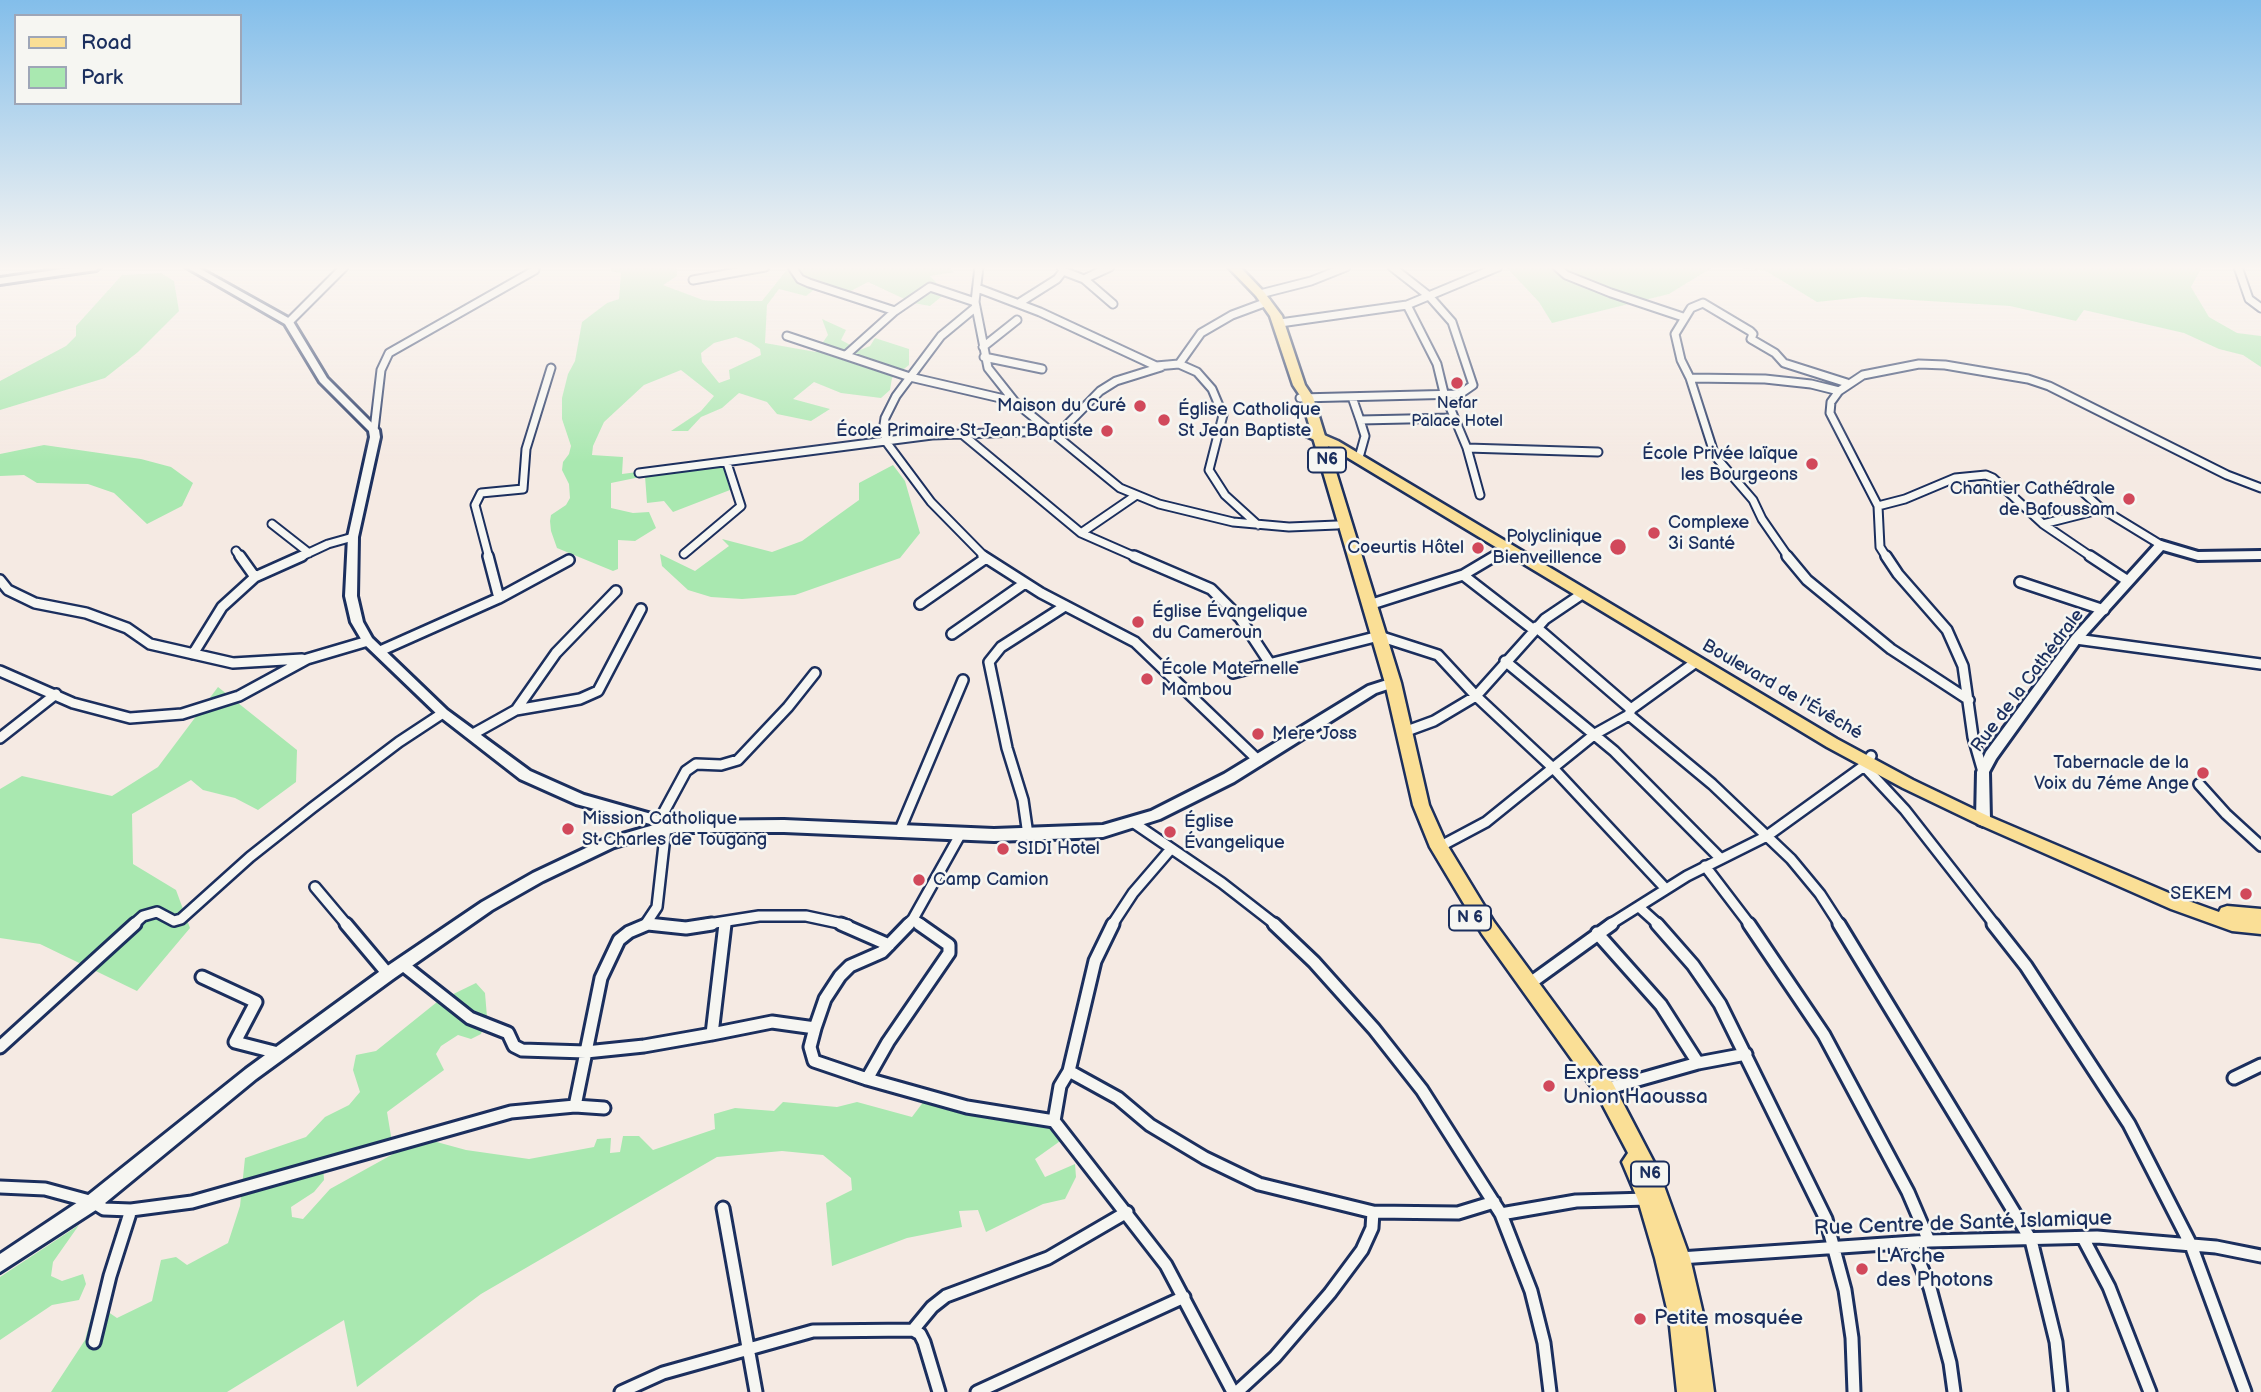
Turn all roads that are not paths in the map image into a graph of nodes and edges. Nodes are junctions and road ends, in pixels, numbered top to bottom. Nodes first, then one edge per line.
1 (295, 332) edge
2 (423, 332) edge
3 (872, 332) edge
4 (946, 332) edge
5 (981, 332) edge
6 (1002, 332) edge
7 (1084, 332) edge
8 (1203, 332) edge
9 (1283, 332) edge
10 (1423, 332) edge
11 (1457, 332) edge
12 (1677, 332) edge
13 (1751, 332) edge
14 (787, 336) dead end
15 (983, 347) junction
16 (846, 355) junction
17 (984, 357) junction
18 (1179, 364) junction
19 (1162, 367) junction
20 (551, 368) dead end
21 (1042, 369) dead end
22 (910, 377) junction
23 (1690, 378) junction
24 (1847, 383) junction
25 (1839, 391) junction
26 (1302, 393) junction
27 (1444, 393) junction
28 (1352, 397) junction
29 (1015, 402) junction
30 (1453, 418) junction
31 (1360, 420) junction
32 (374, 430) junction
33 (1314, 432) junction
34 (962, 434) junction
35 (1053, 434) junction
36 (887, 443) junction
37 (1467, 448) junction
38 (1598, 452) dead end
39 (1360, 454) junction
40 (727, 463) junction
41 (639, 473) dead end
42 (2076, 486) dead end
43 (2261, 488) edge
44 (1480, 495) dead end
45 (1135, 496) junction
46 (1432, 499) junction
47 (1878, 506) junction
48 (2102, 509) junction
49 (1338, 517) junction
50 (272, 524) dead end
51 (2043, 524) junction
52 (1259, 526) junction
53 (1081, 533) junction
54 (354, 537) junction
55 (2161, 544) junction
56 (1507, 549) junction
57 (236, 551) dead end
58 (309, 553) junction
59 (684, 554) dead end
60 (2261, 555) edge
61 (986, 558) junction
62 (569, 560) dead end
63 (1548, 570) junction
64 (1463, 575) junction
65 (256, 577) junction
66 (0, 580) edge
67 (2127, 581) junction
68 (2020, 582) dead end
69 (1025, 583) junction
70 (615, 592) dead end
71 (1582, 594) junction
72 (499, 598) junction
73 (920, 604) dead end
74 (1369, 605) junction
75 (1065, 606) junction
76 (641, 608) dead end
77 (2104, 610) junction
78 (1535, 628) junction
79 (952, 634) dead end
80 (1375, 636) junction
81 (2076, 639) junction
82 (368, 641) junction
83 (380, 651) junction
84 (193, 654) junction
85 (307, 659) junction
86 (1505, 661) junction
87 (1696, 662) junction
88 (2261, 664) edge
89 (1271, 665) junction
90 (0, 671) edge
91 (815, 673) dead end
92 (1233, 673) dead end
93 (963, 680) dead end
94 (1388, 683) junction
95 (56, 694) junction
96 (1476, 696) junction
97 (1969, 700) junction
98 (516, 710) junction
99 (1630, 712) junction
100 (443, 713) junction
101 (1399, 732) junction
102 (473, 734) junction
103 (1595, 734) junction
104 (0, 738) edge
105 (1259, 761) junction
106 (1868, 761) junction
107 (1553, 768) junction
108 (1983, 772) junction
109 (2199, 784) dead end
110 (1982, 816) junction
111 (1134, 823) junction
112 (668, 825) junction
113 (899, 832) junction
114 (960, 835) junction
115 (1028, 835) junction
116 (1767, 836) junction
117 (1433, 845) junction
118 (2261, 846) edge
119 (1170, 850) junction
120 (1720, 858) junction
121 (1705, 866) junction
122 (315, 887) dead end
123 (1666, 889) junction
124 (1639, 907) junction
125 (913, 919) junction
126 (725, 922) junction
127 (648, 924) junction
128 (2257, 924) edge
129 (1597, 933) junction
130 (889, 945) junction
131 (403, 965) junction
132 (388, 974) junction
133 (202, 977) dead end
134 (1525, 986) junction
135 (814, 1028) junction
136 (712, 1034) junction
137 (0, 1047) edge
138 (586, 1052) junction
139 (278, 1053) junction
140 (1746, 1054) junction
141 (1698, 1062) junction
142 (2261, 1065) edge
143 (1069, 1070) junction
144 (2234, 1078) dead end
145 (867, 1079) junction
146 (1605, 1089) junction
147 (575, 1106) junction
148 (604, 1108) dead end
149 (1054, 1121) junction
150 (0, 1187) edge
151 (1648, 1199) junction
152 (93, 1202) junction
153 (1494, 1202) junction
154 (723, 1208) dead end
155 (131, 1210) junction
156 (1127, 1212) junction
157 (1373, 1212) junction
158 (1502, 1214) junction
159 (2083, 1238) junction
160 (2031, 1240) junction
161 (1929, 1241) junction
162 (1912, 1244) junction
163 (2191, 1245) junction
164 (1832, 1246) junction
165 (2261, 1256) edge
166 (1672, 1258) junction
167 (0, 1264) edge
168 (1184, 1297) junction
169 (913, 1331) junction
170 (94, 1342) dead end
171 (748, 1347) junction
172 (621, 1392) edge
173 (756, 1392) edge
174 (939, 1392) edge
175 (977, 1392) edge
176 (1235, 1392) edge
177 (1550, 1392) edge
178 (1689, 1392) edge
179 (1702, 1392) edge
180 (1854, 1392) edge
181 (1954, 1392) edge
182 (2061, 1392) edge
183 (2150, 1392) edge
184 (2245, 1392) edge

1 - 32 street
2 - 32 street
3 - 16 street
4 - 22 street
5 - 15 street
6 - 15 street
7 - 19 street
8 - 18 street
9 - 26 highway, N6
10 - 27 street
11 - 27 street
12 - 23 street
13 - 24 street
14 - 16 street
15 - 17 street
16 - 22 street
17 - 21 street
17 - 29 street
18 - 19 street
18 - 52 street
19 - 35 street
20 - 72 street
22 - 29 street
22 - 36 street
23 - 25 street
23 - 97 street
24 - 25 street
24 - 43 street
25 - 47 street
26 - 28 street
26 - 33 highway, N6
27 - 28 street
27 - 30 street
28 - 31 street
29 - 35 street
30 - 31 street
30 - 37 street
31 - 39 street
32 - 54 street
33 - 39 main road, Boulevard de l'Évêché
33 - 46 main road, Boulevard de l'Évêché
33 - 49 highway, N6
34 - 35 street
34 - 36 street
34 - 53 street
35 - 45 street
36 - 40 street
36 - 61 street
37 - 38 street
37 - 44 street
39 - 46 main road, Boulevard de l'Évêché
40 - 41 street
40 - 59 street
42 - 48 street
45 - 52 street
45 - 53 street
46 - 56 main road, Boulevard de l'Évêché
46 - 63 main road, Boulevard de l'Évêché
47 - 51 street
47 - 97 street
48 - 51 street
48 - 55 street
49 - 52 street
49 - 74 highway, N6
49 - 80 highway, N6
50 - 58 street
51 - 67 street
53 - 89 street
54 - 58 street
54 - 82 street
55 - 60 street
55 - 67 street, Rue de la Cathédrale
56 - 63 main road, Boulevard de l'Évêché
56 - 64 street
57 - 65 street
58 - 65 street
61 - 69 street
61 - 73 street
62 - 72 street
63 - 71 main road, Boulevard de l'Évêché
63 - 106 main road, Boulevard de l'Évêché
64 - 74 street
64 - 78 street
65 - 84 street
66 - 84 street
67 - 77 street, Rue de la Cathédrale
68 - 77 street
69 - 75 street
69 - 79 street
70 - 98 street
71 - 78 street
71 - 87 main road, Boulevard de l'Évêché
72 - 83 street
74 - 80 highway, N6
75 - 105 street
75 - 115 street
76 - 98 street
77 - 81 street, Rue de la Cathédrale
78 - 86 street
78 - 99 street
80 - 89 street
80 - 94 highway, N6
80 - 96 street
81 - 88 street
81 - 108 street, Rue de la Cathédrale
82 - 83 street
82 - 85 street
83 - 100 street
84 - 85 street
85 - 95 street
86 - 96 street
86 - 103 street
87 - 99 street
87 - 106 main road, Boulevard de l'Évêché
89 - 92 street
90 - 95 street
91 - 112 street
93 - 113 street
94 - 101 highway, N6
94 - 105 street
95 - 104 street
96 - 101 street
96 - 107 street
97 - 108 street
98 - 102 street
99 - 103 street
99 - 116 street
100 - 102 street
100 - 137 street
101 - 117 highway, N6
102 - 112 street
103 - 107 street
103 - 120 street
105 - 111 street
106 - 110 main road, Boulevard de l'Évêché
106 - 116 street
106 - 163 street
107 - 117 street
107 - 123 street
108 - 110 street, Rue de la Cathédrale
109 - 118 street
110 - 128 main road, Boulevard de l'Évêché
111 - 115 street
111 - 119 street
112 - 113 street
112 - 127 street
112 - 131 street
113 - 114 street
114 - 115 street
114 - 125 street
116 - 120 street
116 - 160 street
117 - 134 highway, N 6
119 - 143 street
119 - 153 street
120 - 121 street
121 - 123 street
121 - 161 street
122 - 132 street
123 - 124 street
124 - 129 street
124 - 140 street
125 - 130 street
125 - 145 street
126 - 127 street
126 - 130 street
126 - 136 street
127 - 138 street
129 - 134 street
129 - 141 street
130 - 135 street
131 - 132 street
131 - 138 street
132 - 139 street
133 - 139 street
134 - 146 highway, N6
134 - 151 highway, N6
135 - 136 street
135 - 145 street
136 - 138 street
138 - 147 street
139 - 152 street
140 - 141 street
140 - 164 street
141 - 146 street
142 - 144 street
143 - 149 street
143 - 157 street
145 - 149 street
146 - 166 highway, N6
147 - 148 street
147 - 155 street
149 - 156 street
150 - 152 street
151 - 158 street
151 - 166 highway, N6
152 - 155 street
152 - 167 street
153 - 157 street
153 - 158 street
154 - 171 street
155 - 170 street
156 - 168 street
156 - 169 street
157 - 176 street
158 - 177 street
159 - 160 street, Rue Centre de Santé Islamique
159 - 163 street, Rue Centre de Santé Islamique
159 - 183 street
160 - 161 street, Rue Centre de Santé Islamique
160 - 182 street
161 - 162 street, Rue Centre de Santé Islamique
162 - 164 street, Rue Centre de Santé Islamique
162 - 181 street
163 - 165 street, Rue Centre de Santé Islamique
163 - 184 street
164 - 166 street, Rue Centre de Santé Islamique
164 - 180 street
166 - 178 highway, N6
166 - 179 highway, N6
168 - 175 street
168 - 176 street
169 - 171 street
169 - 174 street
171 - 172 street
171 - 173 street

